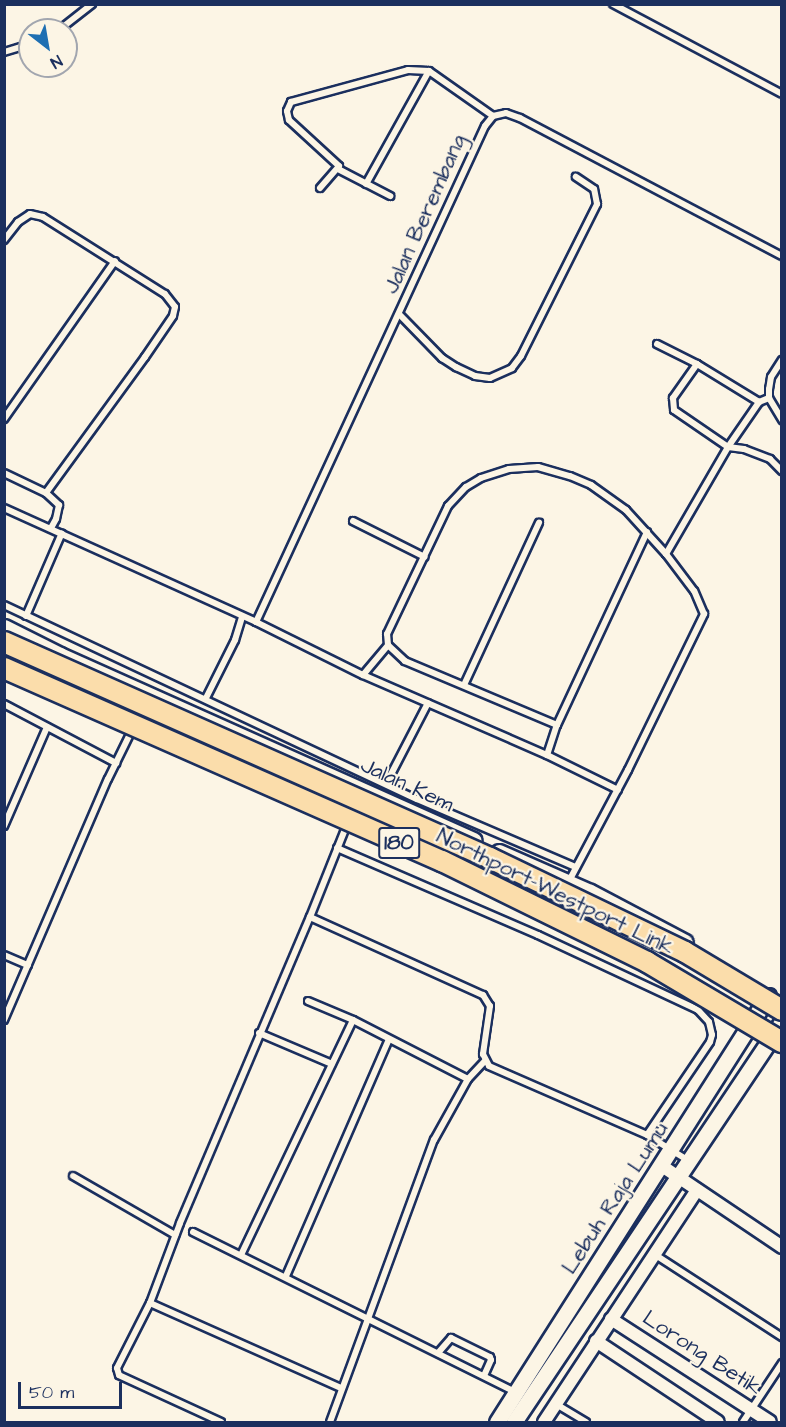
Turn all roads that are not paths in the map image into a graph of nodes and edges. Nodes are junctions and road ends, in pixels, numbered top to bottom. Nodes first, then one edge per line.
1 (92, 4) edge
2 (614, 4) edge
3 (74, 18) edge
4 (429, 71) junction
5 (782, 94) edge
6 (493, 116) junction
7 (338, 169) junction
8 (576, 177) dead end
9 (366, 184) junction
10 (320, 188) dead end
11 (390, 196) dead end
12 (4, 240) edge
13 (782, 256) edge
14 (115, 261) junction
15 (399, 314) junction
16 (657, 344) dead end
17 (782, 360) edge
18 (698, 364) junction
19 (769, 398) junction
20 (759, 402) junction
21 (4, 419) edge
22 (782, 420) edge
23 (728, 447) junction
24 (782, 471) edge
25 (4, 473) edge
26 (46, 493) junction
27 (4, 508) edge
28 (353, 521) dead end
29 (539, 523) dead end
30 (51, 528) junction
31 (647, 532) junction
32 (62, 533) junction
33 (666, 554) junction
34 (425, 557) junction
35 (4, 605) edge
36 (26, 616) junction
37 (242, 617) junction
38 (256, 622) junction
39 (4, 627) edge
40 (4, 642) edge
41 (388, 645) junction
42 (4, 668) edge
43 (4, 675) edge
44 (363, 675) junction
45 (464, 685) junction
46 (206, 698) junction
47 (428, 703) junction
48 (4, 704) edge
49 (557, 725) junction
50 (47, 727) junction
51 (132, 730) junction
52 (547, 755) junction
53 (116, 763) junction
54 (386, 784) junction
55 (618, 790) junction
56 (4, 826) edge
57 (346, 827) junction
58 (337, 848) junction
59 (576, 867) junction
60 (567, 883) junction
61 (310, 917) junction
62 (4, 955) edge
63 (28, 965) junction
64 (308, 1001) dead end
65 (777, 1004) edge
66 (4, 1020) edge
67 (353, 1020) junction
68 (782, 1021) edge
69 (749, 1029) junction
70 (259, 1033) junction
71 (389, 1039) junction
72 (777, 1044) edge
73 (485, 1061) junction
74 (332, 1064) junction
75 (468, 1079) junction
76 (647, 1135) junction
77 (672, 1150) junction
78 (689, 1161) junction
79 (662, 1166) junction
80 (73, 1176) dead end
81 (678, 1177) junction
82 (697, 1190) junction
83 (193, 1232) dead end
84 (176, 1235) junction
85 (782, 1247) edge
86 (654, 1254) junction
87 (241, 1255) junction
88 (286, 1276) junction
89 (150, 1304) junction
90 (370, 1318) junction
91 (611, 1319) junction
92 (782, 1337) edge
93 (596, 1341) junction
94 (438, 1353) junction
95 (782, 1363) edge
96 (484, 1376) junction
97 (341, 1388) junction
98 (523, 1396) junction
99 (556, 1404) junction
100 (751, 1410) junction
101 (221, 1422) edge
102 (330, 1422) edge
103 (497, 1422) edge
104 (514, 1422) edge
105 (544, 1422) edge
106 (586, 1422) edge
107 (718, 1422) edge
108 (743, 1422) edge
109 (771, 1422) edge

1 - 3 lane
2 - 5 lane
4 - 6 lane
4 - 7 lane
4 - 9 lane
6 - 13 lane, Jalan Berembang
6 - 15 lane, Jalan Berembang
7 - 9 lane
7 - 10 lane
8 - 15 lane
9 - 11 lane
12 - 14 lane
14 - 21 lane
14 - 26 lane
15 - 38 lane, Jalan Berembang
16 - 18 lane
17 - 19 lane
18 - 20 lane
18 - 23 lane
19 - 20 lane
19 - 22 lane
20 - 23 lane
23 - 24 lane
23 - 33 lane
25 - 26 lane
26 - 30 lane
27 - 30 lane
28 - 34 lane
29 - 45 lane
30 - 32 lane
31 - 33 lane
31 - 34 lane
31 - 49 lane
32 - 36 lane
32 - 37 lane
33 - 55 lane
34 - 41 lane
35 - 36 lane
36 - 46 lane
37 - 38 lane
37 - 46 lane
38 - 44 lane
39 - 60 street, Jalan Kem
40 - 65 main road, Northport-Westport Link / 180, bridge
41 - 44 lane
41 - 45 lane
42 - 72 main road, Northport-Westport Link / 180, bridge
43 - 51 street
44 - 47 lane
45 - 49 lane
46 - 54 lane
47 - 52 lane
47 - 54 lane
48 - 50 lane
49 - 52 lane
50 - 53 lane
50 - 56 lane
51 - 53 lane
51 - 57 street
52 - 55 lane
53 - 63 lane
54 - 59 lane
55 - 59 lane
57 - 58 lane
57 - 69 street
58 - 61 lane
58 - 76 lane
59 - 60 lane
60 - 65 street, Jalan Kem
61 - 70 lane
61 - 73 lane
62 - 63 lane
63 - 66 lane
64 - 67 lane
65 - 69 street, Lebuh Raja Lumu
67 - 71 lane
67 - 74 lane
68 - 72 street, Lebuh Raja Lumu
69 - 72 street
69 - 77 street, Lebuh Raja Lumu
70 - 74 lane
70 - 84 lane
71 - 75 lane
71 - 88 lane
72 - 78 street, Lebuh Raja Lumu
73 - 75 lane
73 - 76 lane
74 - 87 lane
75 - 90 lane
76 - 77 lane
77 - 78 lane
77 - 79 street, Lebuh Raja Lumu
78 - 81 street, Lebuh Raja Lumu
79 - 81 street
79 - 98 street, Lebuh Raja Lumu
80 - 84 lane
81 - 82 street
81 - 98 street, Lebuh Raja Lumu
82 - 85 street
82 - 86 street
83 - 87 lane
84 - 89 lane
86 - 91 street
86 - 92 lane
87 - 88 lane
88 - 90 lane
89 - 97 lane
89 - 101 lane
90 - 94 lane
90 - 97 lane
91 - 93 street
91 - 100 street, Lorong Betik
93 - 99 street
93 - 107 street
94 - 96 lane
94 - 96 lane
95 - 100 lane
96 - 98 lane
97 - 102 lane
98 - 103 street, Lebuh Raja Lumu
98 - 104 street, Lebuh Raja Lumu
99 - 105 street
99 - 106 lane
100 - 108 lane
100 - 109 street, Lorong Betik

